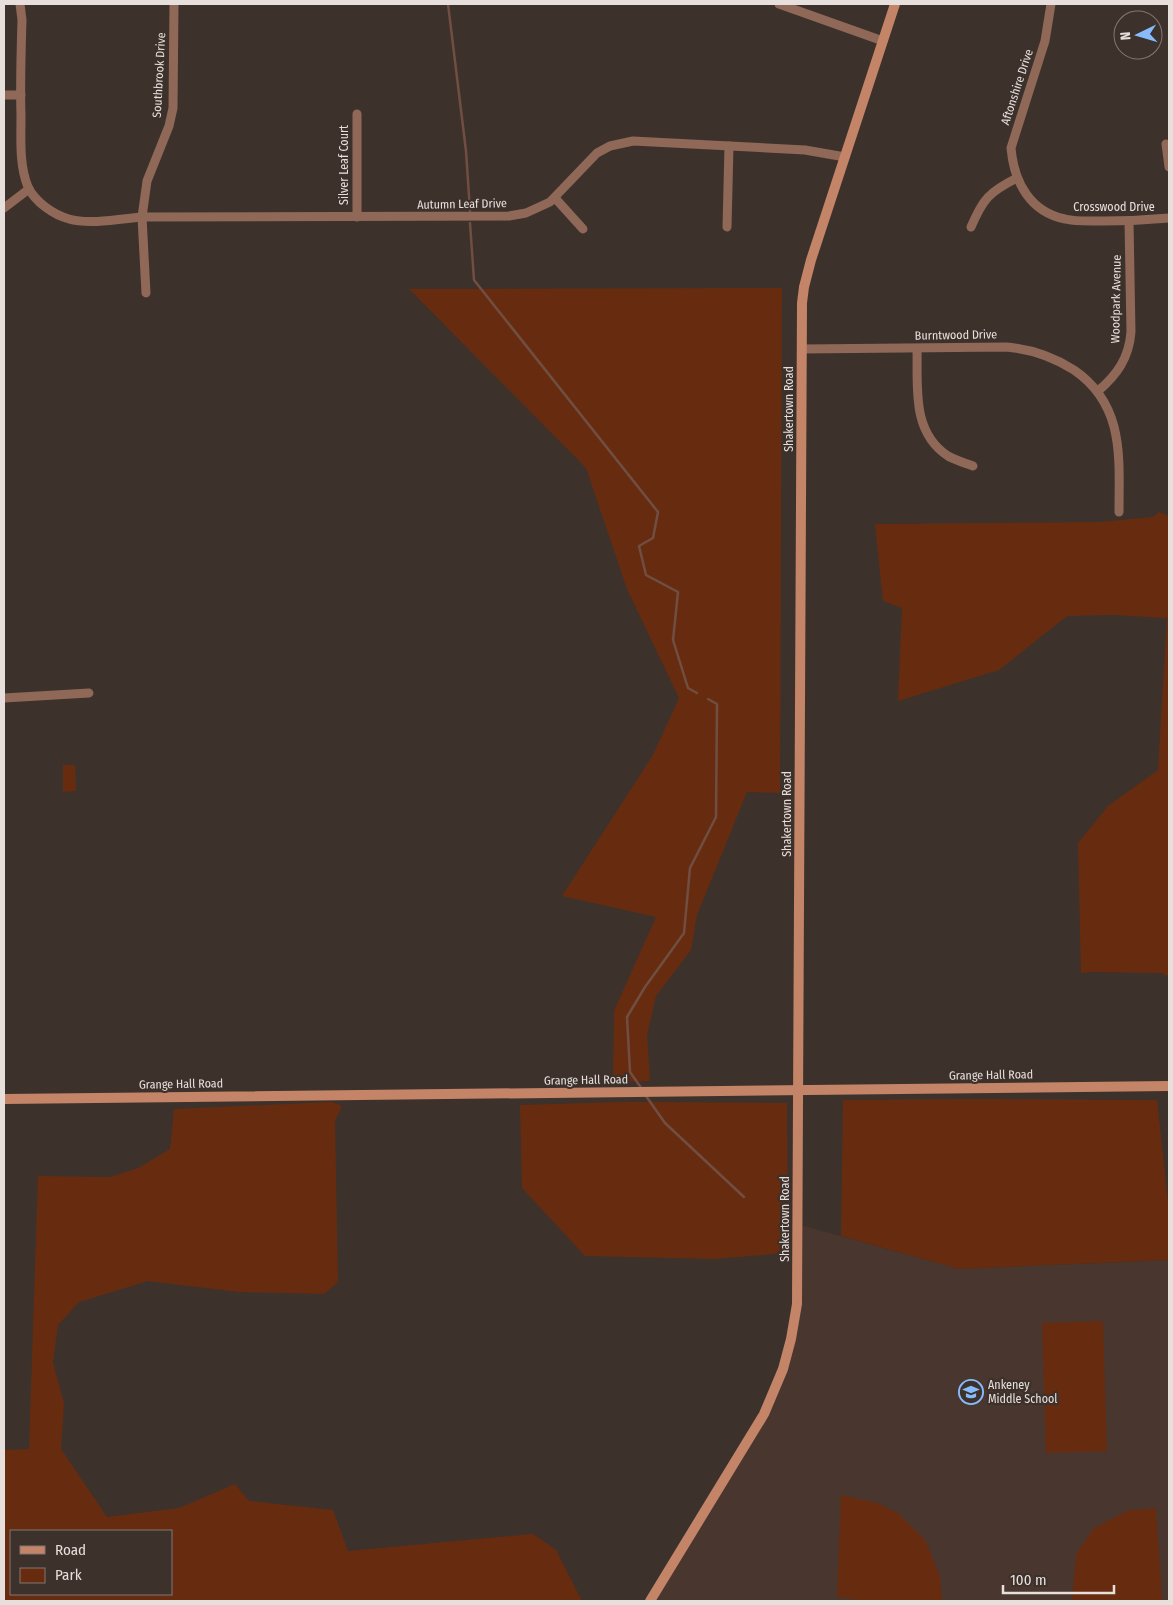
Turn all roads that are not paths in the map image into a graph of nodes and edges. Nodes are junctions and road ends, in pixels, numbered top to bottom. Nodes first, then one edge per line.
1 (20, 4) edge
2 (174, 4) edge
3 (779, 4) edge
4 (895, 4) edge
5 (1051, 4) edge
6 (883, 41) junction
7 (4, 95) edge
8 (20, 95) junction
9 (357, 114) dead end
10 (1166, 144) dead end
11 (729, 146) junction
12 (845, 157) junction
13 (1169, 168) edge
14 (1017, 178) junction
15 (29, 189) junction
16 (555, 198) junction
17 (4, 208) edge
18 (142, 217) junction
19 (357, 217) junction
20 (1169, 218) edge
21 (1129, 220) junction
22 (727, 227) dead end
23 (971, 227) dead end
24 (583, 229) dead end
25 (146, 293) dead end
26 (802, 349) junction
27 (917, 349) junction
28 (1098, 391) junction
29 (974, 466) dead end
30 (1119, 512) dead end
31 (89, 693) dead end
32 (4, 698) edge
33 (1169, 1086) edge
34 (798, 1090) junction
35 (4, 1099) edge
36 (650, 1601) edge

1 - 8 street
2 - 18 street, Southbrook Drive
3 - 6 street
4 - 6 street, Shakertown Road
5 - 14 street, Aftonshire Drive
6 - 12 street, Shakertown Road
7 - 8 street
8 - 15 street
9 - 19 street, Silver Leaf Court
10 - 13 street
11 - 12 street, Autumn Leaf Drive
11 - 16 street, Autumn Leaf Drive
11 - 22 street
12 - 26 street, Shakertown Road
14 - 21 street, Crosswood Drive
14 - 23 street
15 - 17 street
15 - 18 street, Autumn Leaf Drive
16 - 19 street, Autumn Leaf Drive
16 - 24 street
18 - 19 street, Autumn Leaf Drive
18 - 25 street, Southbrook Drive
20 - 21 street, Crosswood Drive
21 - 28 street, Woodpark Avenue
26 - 27 street, Burntwood Drive
26 - 34 street, Shakertown Road
27 - 28 street, Burntwood Drive
27 - 29 street
28 - 30 street
31 - 32 street
33 - 34 street, Grange Hall Road
34 - 35 street, Grange Hall Road
34 - 36 street, Shakertown Road

